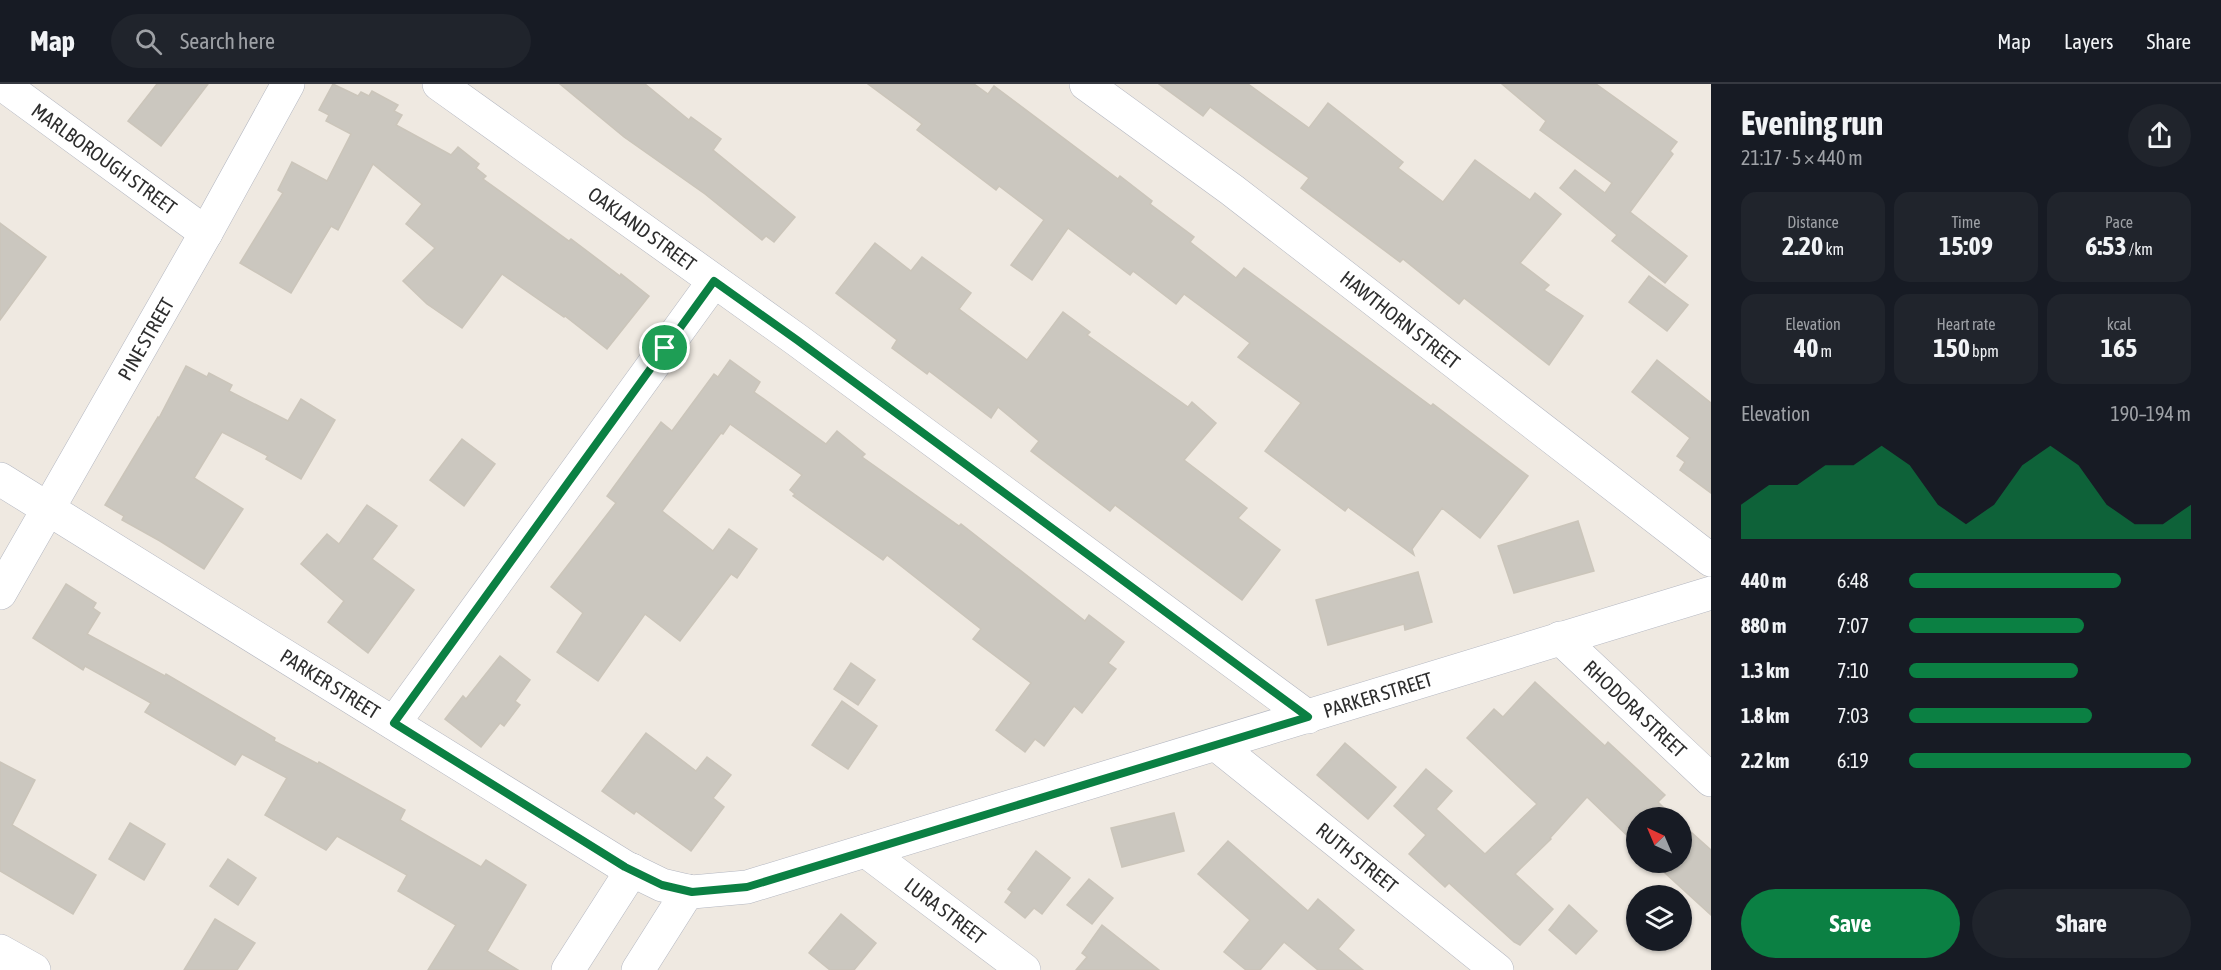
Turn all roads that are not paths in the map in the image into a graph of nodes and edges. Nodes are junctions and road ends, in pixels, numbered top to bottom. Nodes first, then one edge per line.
1 (2, 84) edge
2 (288, 84) edge
3 (439, 84) edge
4 (1086, 84) edge
5 (206, 233) junction
6 (714, 281) junction
7 (0, 479) edge
8 (48, 510) junction
9 (1711, 560) edge
10 (1711, 592) edge
11 (0, 593) edge
12 (1560, 638) junction
13 (1308, 717) junction
14 (394, 723) junction
15 (1216, 745) junction
16 (1711, 780) edge
17 (866, 851) junction
18 (632, 870) junction
19 (688, 891) junction
20 (0, 951) edge
21 (34, 970) edge
22 (568, 970) edge
23 (638, 970) edge
24 (1024, 970) edge
25 (1497, 970) edge

1 - 5 street, MARLBOROUGH STREET
2 - 5 street, PINE STREET
3 - 6 street, OAKLAND STREET
4 - 9 street, HAWTHORN STREET
5 - 8 street, PINE STREET
6 - 13 street, OAKLAND STREET
6 - 14 street
7 - 8 street, PARKER STREET
8 - 11 street, PINE STREET
8 - 14 street, PARKER STREET
10 - 12 street, PARKER STREET
12 - 13 street, PARKER STREET
12 - 16 street, RHODORA STREET
13 - 15 street, PARKER STREET
14 - 18 street, PARKER STREET
15 - 17 street, PARKER STREET
15 - 25 street, RUTH STREET
17 - 19 street, PARKER STREET
17 - 24 street, LURA STREET
18 - 19 street, PARKER STREET
18 - 22 street
19 - 23 street
20 - 21 street

